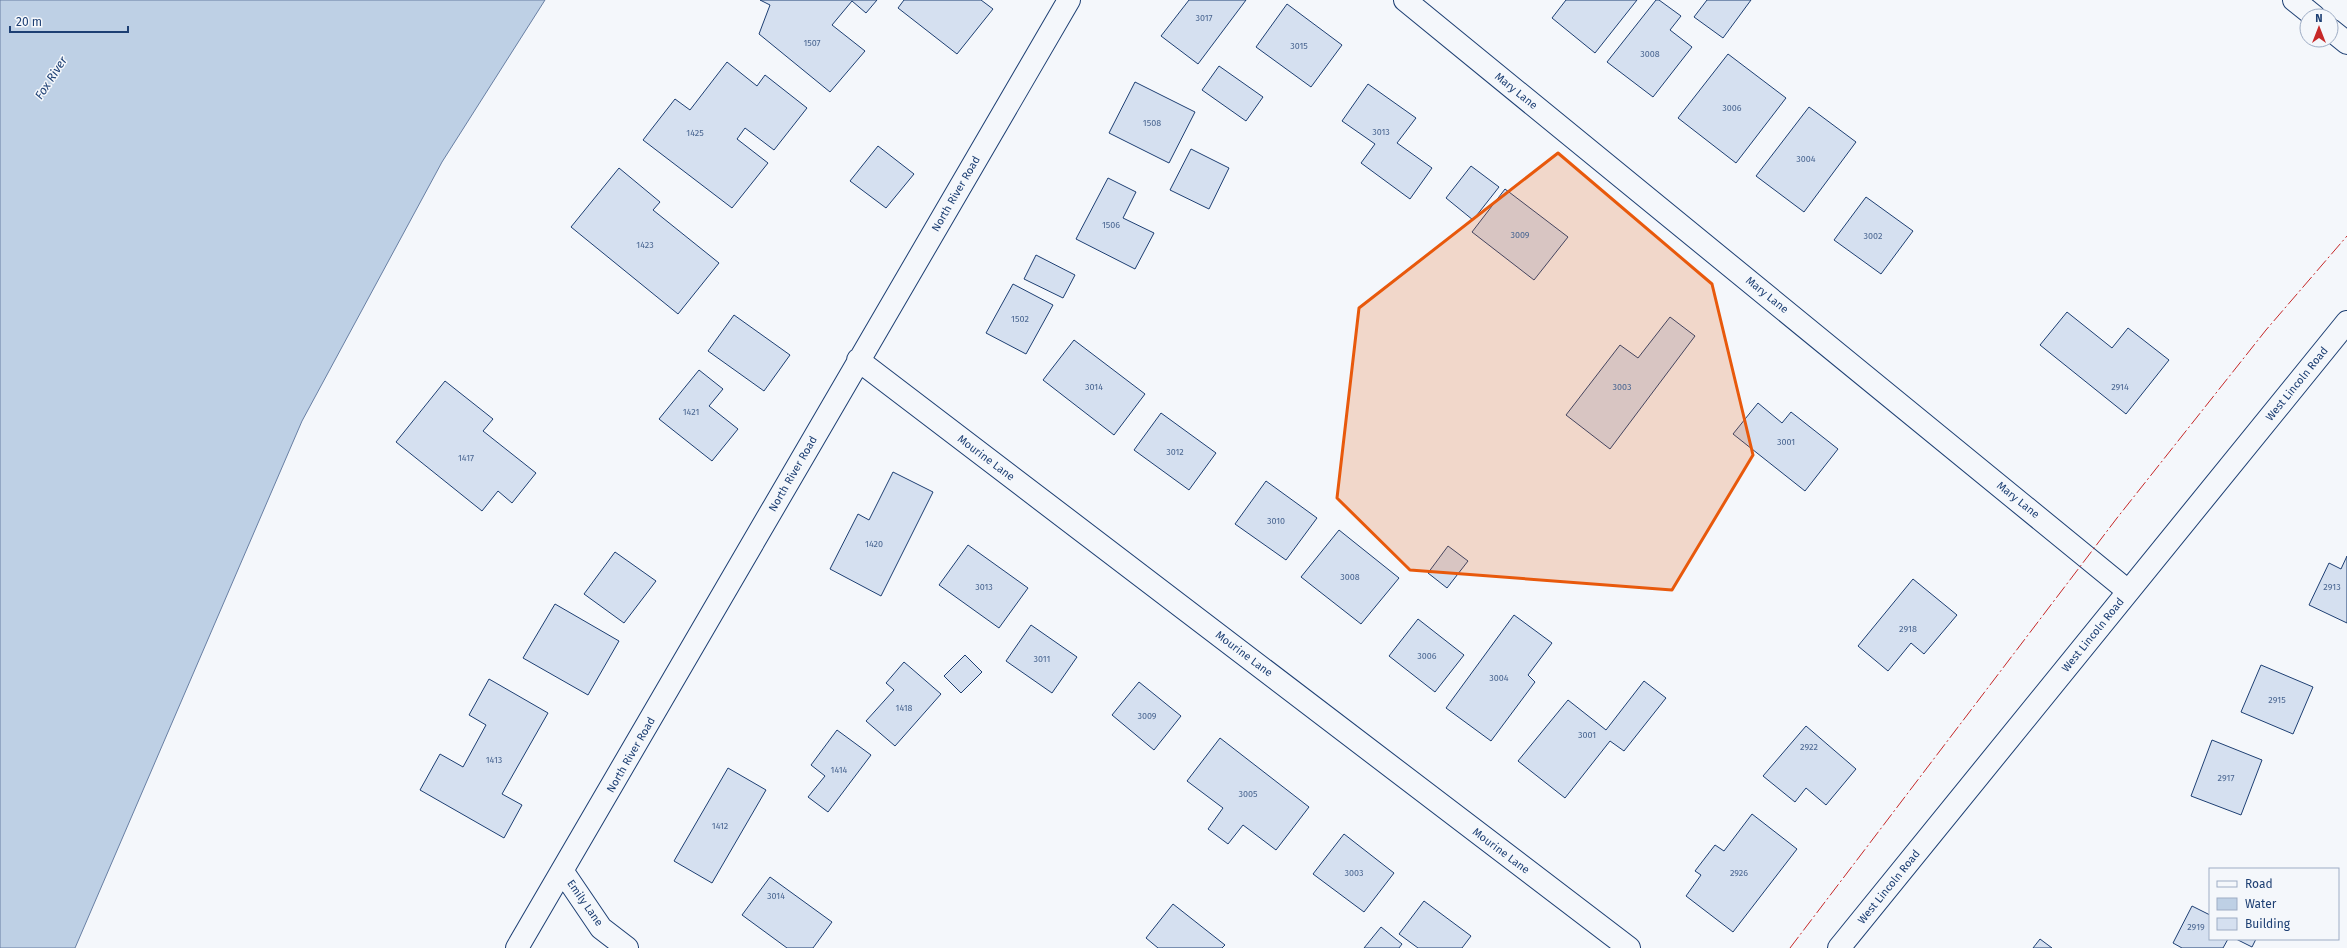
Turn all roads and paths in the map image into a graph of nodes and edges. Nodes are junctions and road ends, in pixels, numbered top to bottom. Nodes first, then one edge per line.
1 (1069, 0) edge
2 (1405, 0) edge
3 (2294, 0) edge
4 (2304, 8) edge
5 (2339, 36) edge
6 (2347, 43) edge
7 (2347, 322) edge
8 (858, 360) junction
9 (2128, 591) junction
10 (563, 872) junction
11 (517, 948) edge
12 (627, 948) edge
13 (1629, 948) edge
14 (1839, 948) edge

1 - 8 street, North River Road
2 - 9 street, Mary Lane
3 - 4 street
5 - 6 street
7 - 9 street, West Lincoln Road
8 - 10 street, North River Road
8 - 13 street, Mourine Lane
9 - 14 street, West Lincoln Road
10 - 11 street, North River Road
10 - 12 street, Emily Lane

